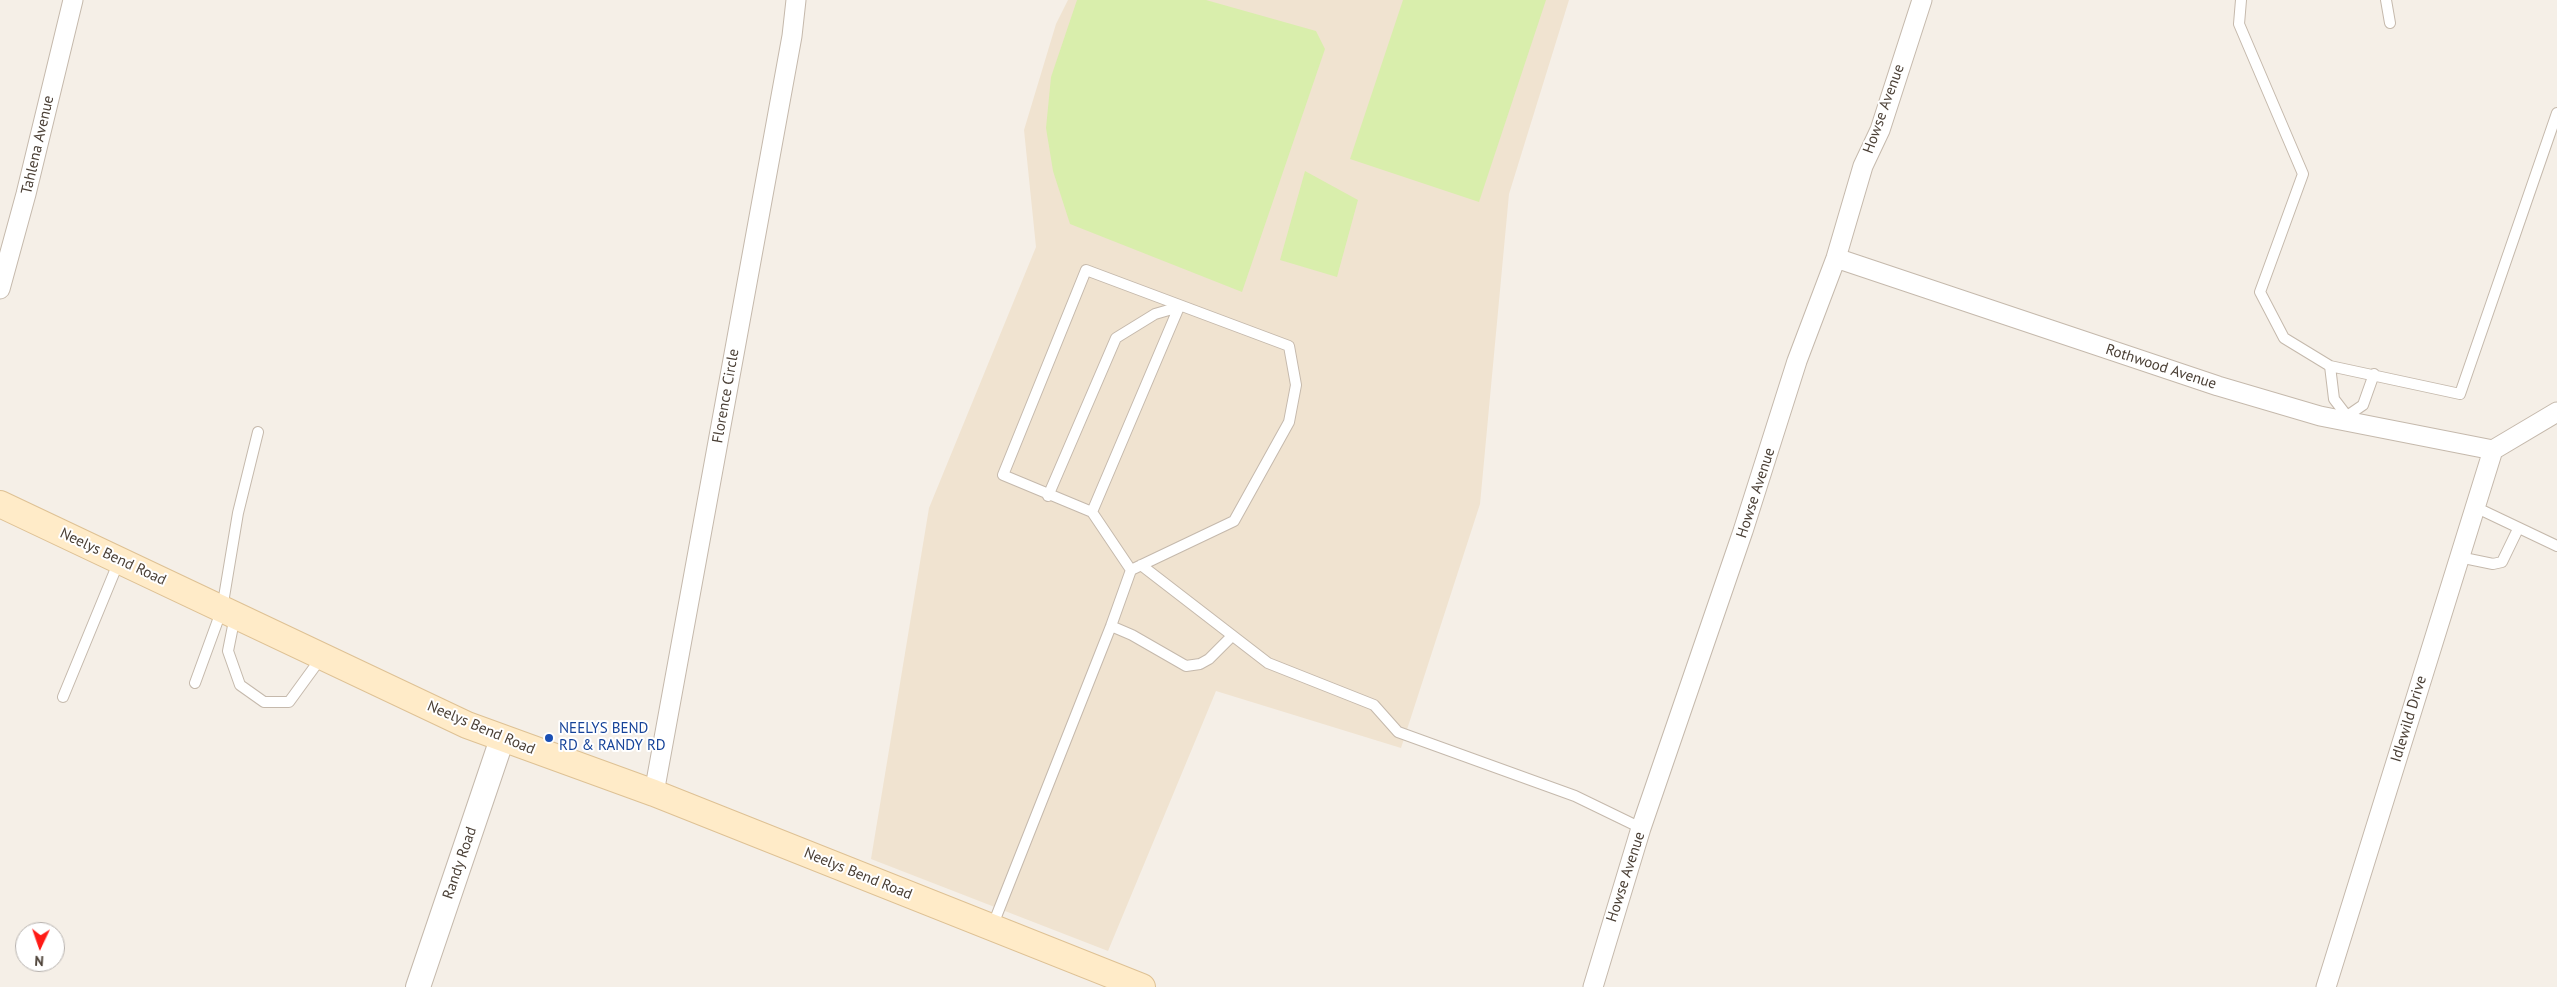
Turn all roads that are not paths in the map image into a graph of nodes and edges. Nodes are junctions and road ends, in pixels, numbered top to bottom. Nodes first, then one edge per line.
1 (73, 0) edge
2 (796, 0) edge
3 (1922, 0) edge
4 (2241, 0) edge
5 (2386, 0) edge
6 (2390, 23) dead end
7 (2557, 113) edge
8 (1836, 258) junction
9 (0, 289) edge
10 (1179, 307) junction
11 (2330, 366) junction
12 (2374, 374) junction
13 (2557, 412) edge
14 (2348, 420) junction
15 (258, 432) dead end
16 (2493, 450) junction
17 (1048, 496) junction
18 (0, 504) edge
19 (2475, 507) junction
20 (1092, 512) junction
21 (2518, 529) junction
22 (2557, 546) edge
23 (2459, 557) junction
24 (119, 560) junction
25 (1141, 565) junction
26 (1131, 570) junction
27 (228, 612) junction
28 (1111, 626) junction
29 (1232, 636) junction
30 (322, 656) junction
31 (195, 683) dead end
32 (63, 697) dead end
33 (502, 739) junction
34 (654, 792) junction
35 (1641, 828) junction
36 (992, 927) junction
37 (418, 987) edge
38 (1142, 987) edge
39 (1592, 987) edge
40 (2326, 987) edge

1 - 9 street, Tahlena Avenue
2 - 34 street, Florence Circle
3 - 8 street, Howse Avenue
4 - 11 lane
5 - 6 lane
7 - 12 lane
8 - 14 street, Rothwood Avenue
8 - 35 street, Howse Avenue
10 - 17 lane
10 - 17 lane
10 - 20 lane
10 - 25 lane
11 - 12 lane
11 - 14 lane
12 - 14 lane
13 - 16 street
14 - 16 street, Rothwood Avenue
15 - 27 lane
16 - 19 street, Idlewild Drive
17 - 20 lane
18 - 24 main road, Neelys Bend Road
19 - 21 lane
19 - 23 street, Idlewild Drive
20 - 26 lane
21 - 22 lane
21 - 23 lane
23 - 40 street, Idlewild Drive
24 - 27 main road, Neelys Bend Road
24 - 32 lane
25 - 26 lane
25 - 29 lane
26 - 28 lane
27 - 30 main road, Neelys Bend Road
27 - 30 lane
27 - 31 lane
28 - 29 lane
28 - 36 lane
29 - 35 lane
30 - 33 main road, Neelys Bend Road
33 - 34 main road, Neelys Bend Road
33 - 37 street, Randy Road
34 - 36 main road, Neelys Bend Road
35 - 39 street, Howse Avenue
36 - 38 main road, Neelys Bend Road

